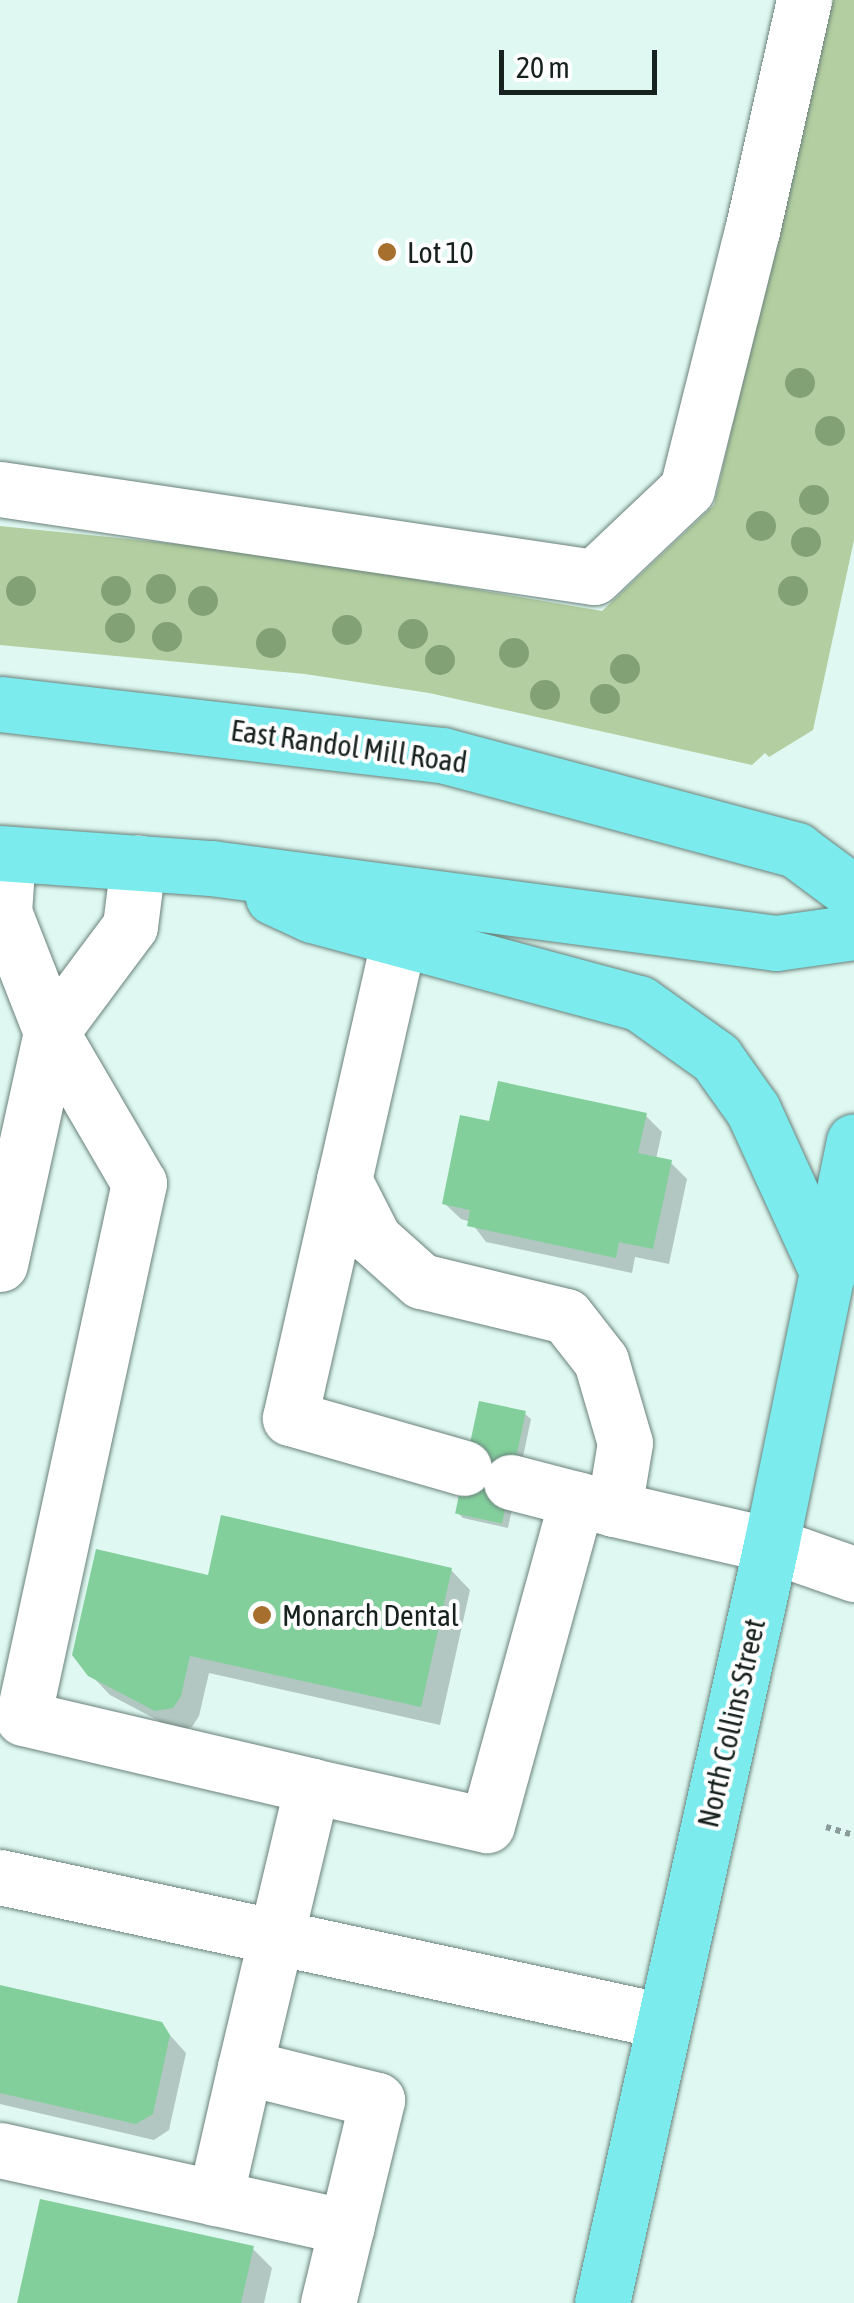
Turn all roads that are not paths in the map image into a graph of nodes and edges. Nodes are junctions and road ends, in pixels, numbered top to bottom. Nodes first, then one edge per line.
1 (804, 0) edge
2 (0, 488) edge
3 (0, 704) edge
4 (4, 853) edge
5 (138, 863) junction
6 (211, 868) junction
7 (854, 892) edge
8 (854, 932) edge
9 (399, 938) junction
10 (50, 1032) junction
11 (854, 1141) edge
12 (344, 1180) junction
13 (0, 1264) edge
14 (828, 1274) junction
15 (595, 1504) junction
16 (770, 1545) junction
17 (854, 1574) edge
18 (312, 1786) junction
19 (0, 1876) edge
20 (276, 1937) junction
21 (664, 2020) junction
22 (245, 2066) junction
23 (0, 2150) edge
24 (214, 2198) junction
25 (347, 2227) junction
26 (328, 2303) edge
27 (602, 2303) edge

1 - 2 lane
3 - 7 main road, East Randol Mill Road
4 - 5 main road
4 - 10 lane
5 - 6 main road
5 - 10 lane
6 - 8 main road
6 - 9 main road
9 - 12 lane
9 - 14 main road
10 - 13 lane
10 - 18 lane
11 - 14 main road, North Collins Street
12 - 15 lane
12 - 15 lane
14 - 16 main road, North Collins Street
15 - 16 lane
15 - 18 lane
16 - 17 lane
16 - 21 main road, North Collins Street
18 - 20 lane
19 - 20 lane
20 - 21 lane
20 - 22 lane
21 - 27 main road, North Collins Street
22 - 24 lane
22 - 25 lane
23 - 24 lane
24 - 25 lane
25 - 26 lane

